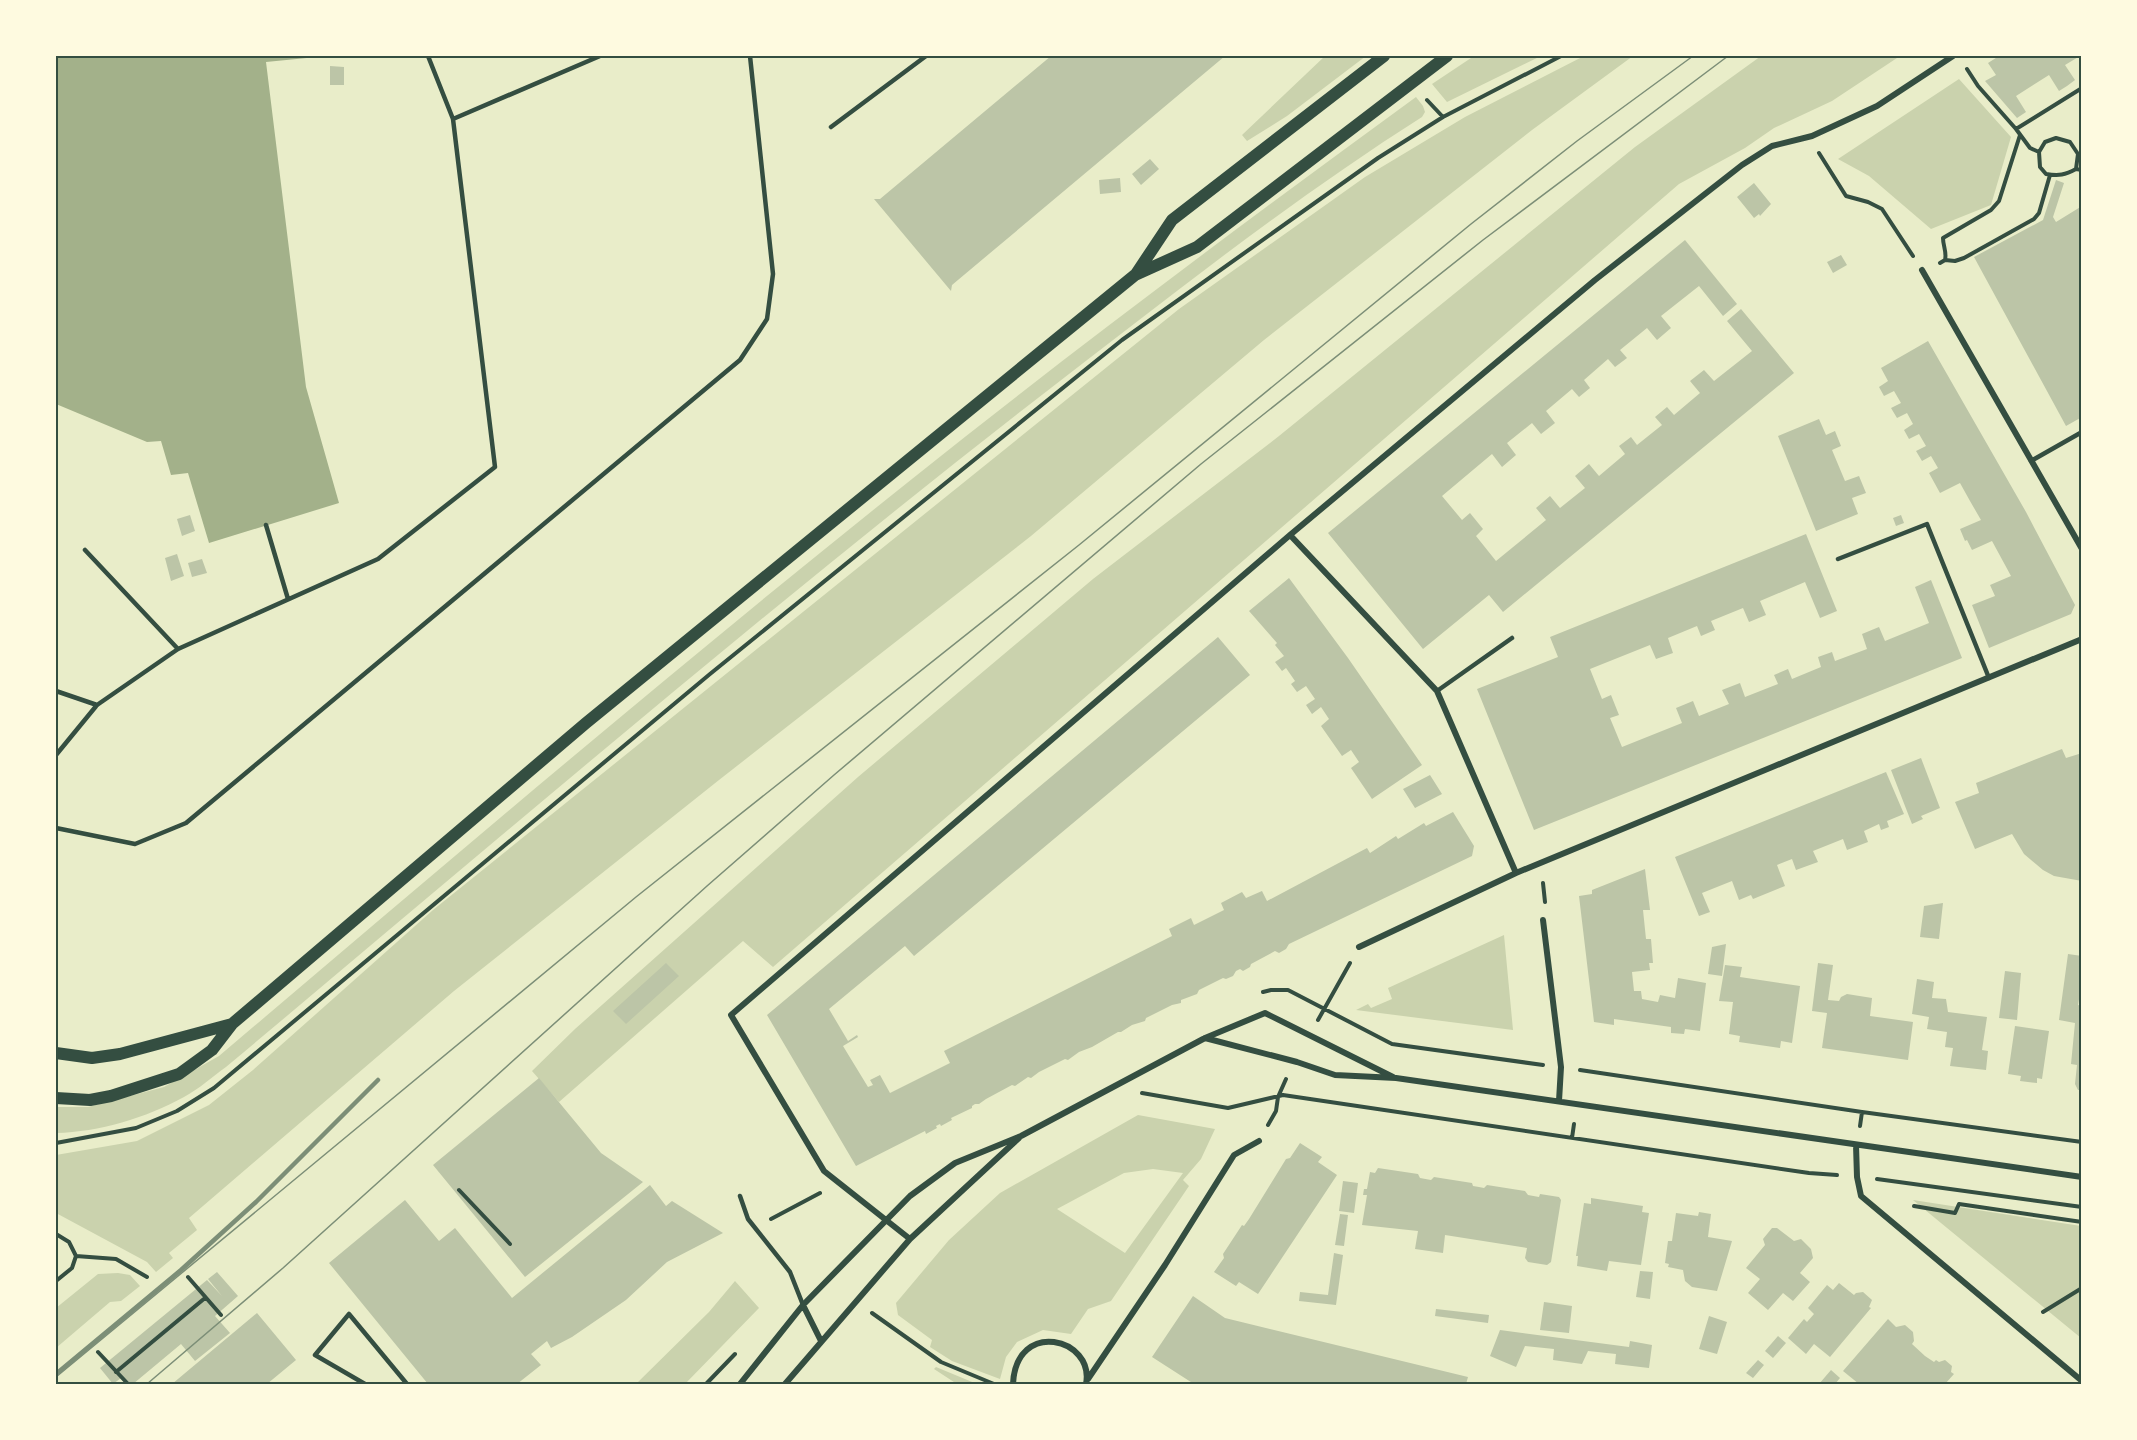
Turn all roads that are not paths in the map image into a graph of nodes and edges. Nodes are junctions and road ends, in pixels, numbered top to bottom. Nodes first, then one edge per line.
1 (428, 56) edge
2 (600, 56) edge
3 (750, 56) edge
4 (916, 56) edge
5 (926, 56) edge
6 (1384, 56) edge
7 (1447, 56) edge
8 (1953, 56) edge
9 (919, 61) junction
10 (453, 119) junction
11 (831, 128) dead end
12 (1922, 271) road end
13 (1135, 275) junction
14 (2082, 432) edge
15 (2031, 461) junction
16 (266, 525) dead end
17 (1290, 535) junction
18 (2082, 549) edge
19 (85, 550) dead end
20 (1839, 559) dead end
21 (288, 599) junction
22 (1512, 638) dead end
23 (2082, 639) edge
24 (178, 648) junction
25 (1989, 678) junction
26 (1437, 690) junction
27 (56, 691) edge
28 (97, 705) junction
29 (56, 755) edge
30 (56, 828) edge
31 (1516, 873) junction
32 (1543, 920) road end
33 (1359, 947) road end
34 (232, 1024) junction
35 (1205, 1038) junction
36 (56, 1053) edge
37 (1396, 1078) junction
38 (56, 1098) edge
39 (1559, 1101) junction
40 (1021, 1136) junction
41 (1259, 1141) road end
42 (1856, 1145) junction
43 (2082, 1177) edge
44 (740, 1196) dead end
45 (886, 1221) junction
46 (910, 1239) junction
47 (803, 1305) junction
48 (821, 1341) junction
49 (2082, 1381) edge
50 (1087, 1382) edge
51 (365, 1384) edge
52 (407, 1384) edge
53 (740, 1384) edge
54 (785, 1384) edge
55 (1013, 1384) edge

1 - 10 lane
2 - 10 lane
3 - 30 lane
4 - 9 lane
5 - 9 lane
6 - 13 main road
7 - 13 main road
8 - 17 street
9 - 11 lane
10 - 21 lane
12 - 15 street
13 - 34 main road
14 - 15 lane
15 - 18 street
16 - 21 lane
17 - 26 street
17 - 45 street
19 - 24 lane
20 - 25 lane
21 - 24 lane
22 - 26 lane
23 - 25 street
24 - 28 lane
25 - 31 street
26 - 31 street
27 - 28 lane
28 - 29 lane
31 - 33 street
32 - 39 street
34 - 36 main road
34 - 38 main road
35 - 37 street
35 - 37 street
35 - 40 street
37 - 39 street
39 - 42 street
40 - 45 street
40 - 46 street
41 - 50 street
42 - 43 street
42 - 49 street
44 - 47 lane
45 - 46 street
45 - 47 street
46 - 48 street
47 - 48 street
47 - 53 street
48 - 54 street
50 - 55 street
51 - 52 lane

